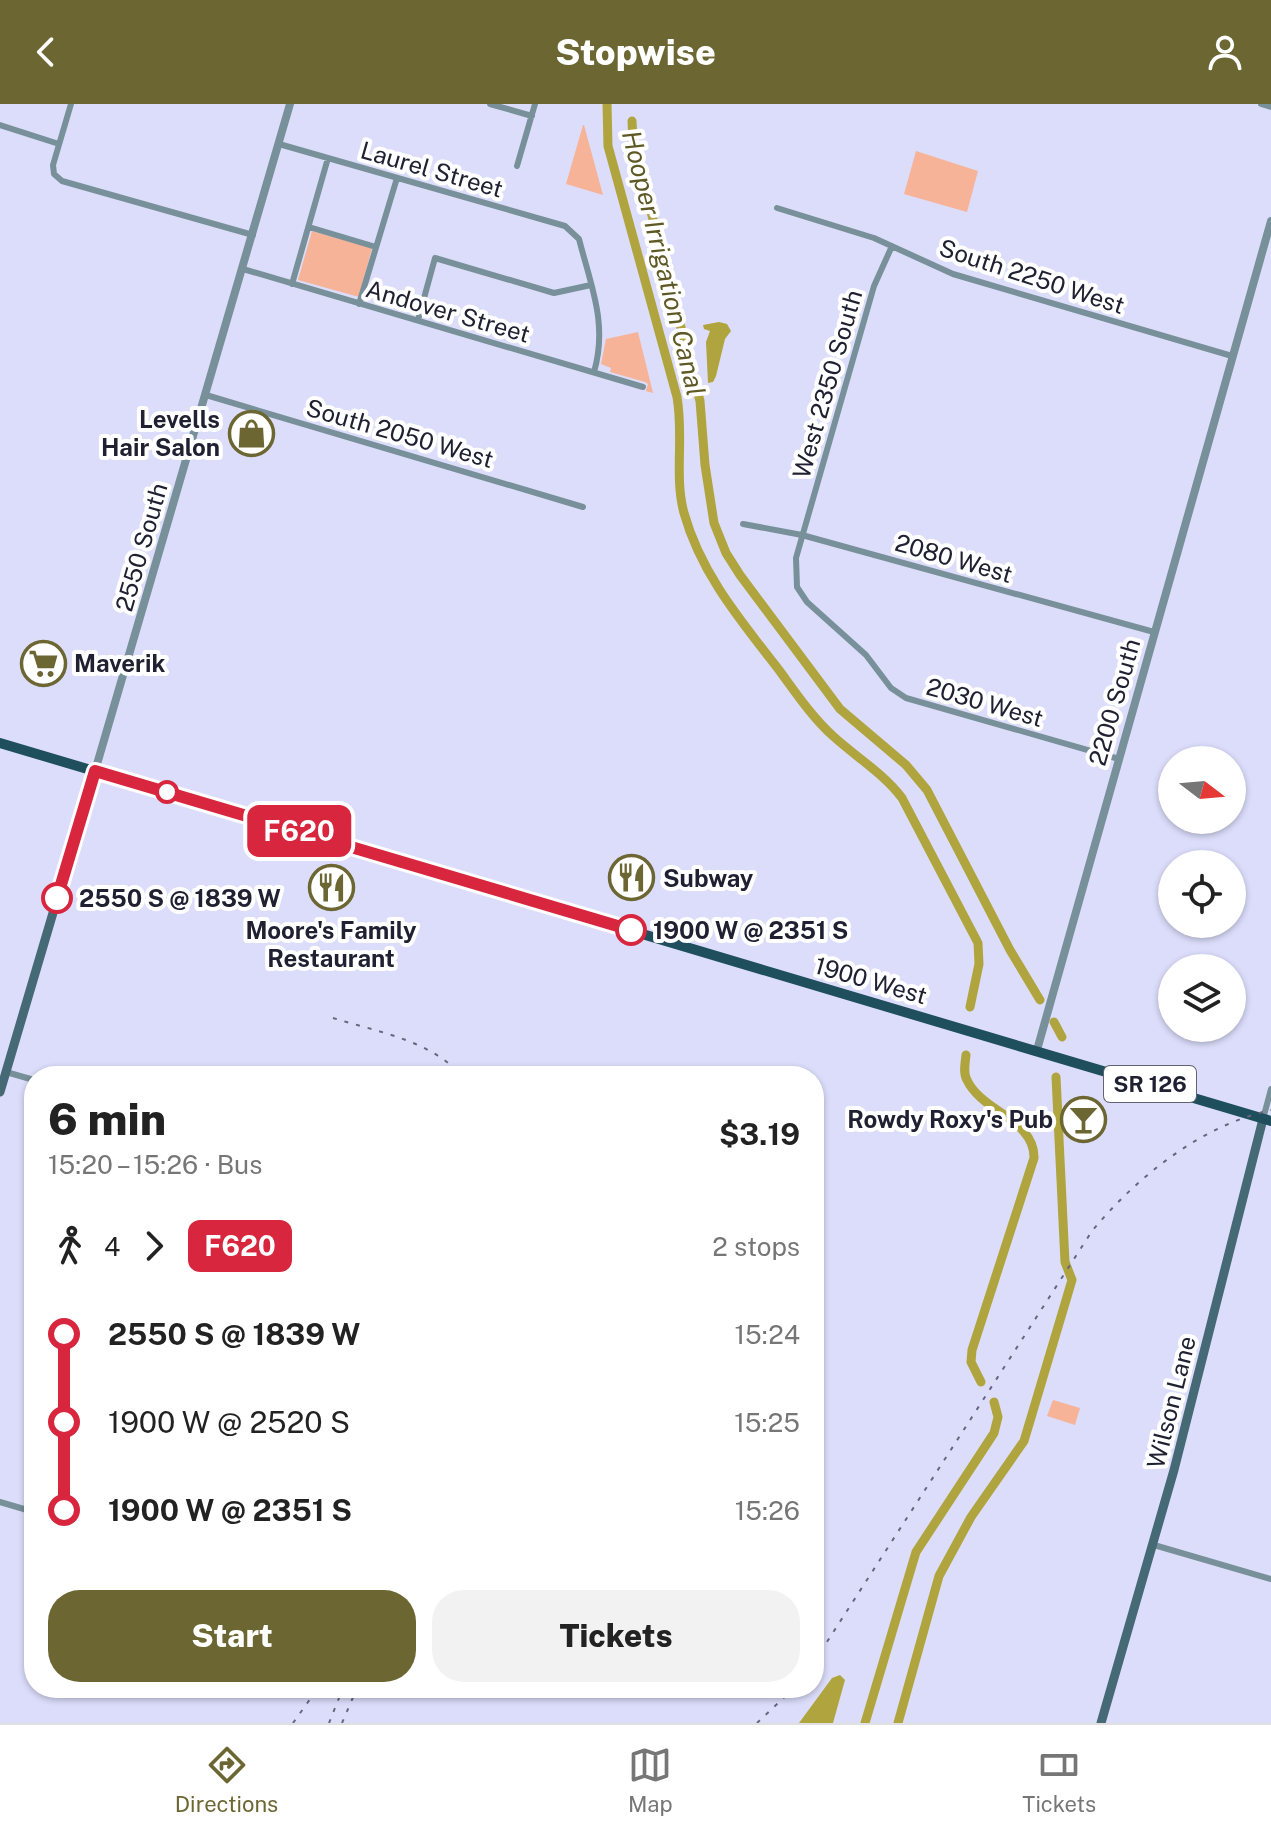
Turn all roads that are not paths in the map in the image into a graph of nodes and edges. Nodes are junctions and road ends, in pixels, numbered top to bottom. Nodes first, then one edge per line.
1 (71, 104) edge
2 (290, 104) edge
3 (490, 104) edge
4 (535, 104) edge
5 (1261, 104) edge
6 (1271, 107) edge
7 (532, 116) junction
8 (0, 125) edge
9 (59, 144) junction
10 (279, 144) junction
11 (328, 158) junction
12 (517, 166) dead end
13 (397, 178) junction
14 (777, 208) dead end
15 (1271, 221) edge
16 (309, 227) junction
17 (253, 235) junction
18 (892, 246) junction
19 (376, 247) junction
20 (243, 269) junction
21 (292, 284) junction
22 (591, 285) junction
23 (359, 304) junction
24 (418, 320) junction
25 (1232, 356) junction
26 (594, 372) junction
27 (643, 387) dead end
28 (206, 395) junction
29 (583, 507) dead end
30 (743, 524) dead end
31 (802, 535) junction
32 (1154, 632) junction
33 (0, 743) edge
34 (1119, 759) junction
35 (95, 771) junction
36 (1037, 1050) junction
37 (6, 1072) junction
38 (24, 1077) edge
39 (1271, 1089) edge
40 (0, 1092) edge
41 (1267, 1120) edge
42 (0, 1502) edge
43 (24, 1509) edge
44 (1154, 1545) junction
45 (1271, 1579) edge
46 (1101, 1723) edge

1 - 9 street
2 - 10 street, 2550 South
3 - 7 street
4 - 7 street
5 - 6 street
7 - 12 street
8 - 9 street
9 - 17 street
10 - 11 street, Laurel Street
10 - 17 street, 2550 South
11 - 13 street, Laurel Street
11 - 16 street
13 - 19 street
13 - 22 street, Laurel Street
14 - 18 street, South 2250 West
15 - 25 street, 2200 South
16 - 19 street
16 - 21 street
17 - 20 street, 2550 South
18 - 25 street, South 2250 West
18 - 31 street, West 2350 South
19 - 23 street
20 - 21 street, Andover Street
20 - 28 street, 2550 South
21 - 23 street, Andover Street
22 - 24 street
22 - 26 street
23 - 24 street, Andover Street
24 - 26 street, Andover Street
25 - 32 street, 2200 South
26 - 27 street, Andover Street
28 - 29 street, South 2050 West
28 - 35 street, 2550 South
30 - 31 street, 2080 West
31 - 32 street, 2080 West
31 - 34 street, 2030 West
32 - 34 street, 2200 South
33 - 35 main road, 1900 West / SR 126
34 - 36 street, 2200 South
35 - 36 main road, 1900 West / SR 126
35 - 37 main road, 2550 South
36 - 41 main road, 1900 West / SR 126
37 - 38 street
37 - 40 main road, 2550 South
39 - 41 street, Wilson Lane
41 - 44 main road, Wilson Lane
42 - 43 street
44 - 45 street
44 - 46 main road, Wilson Lane

